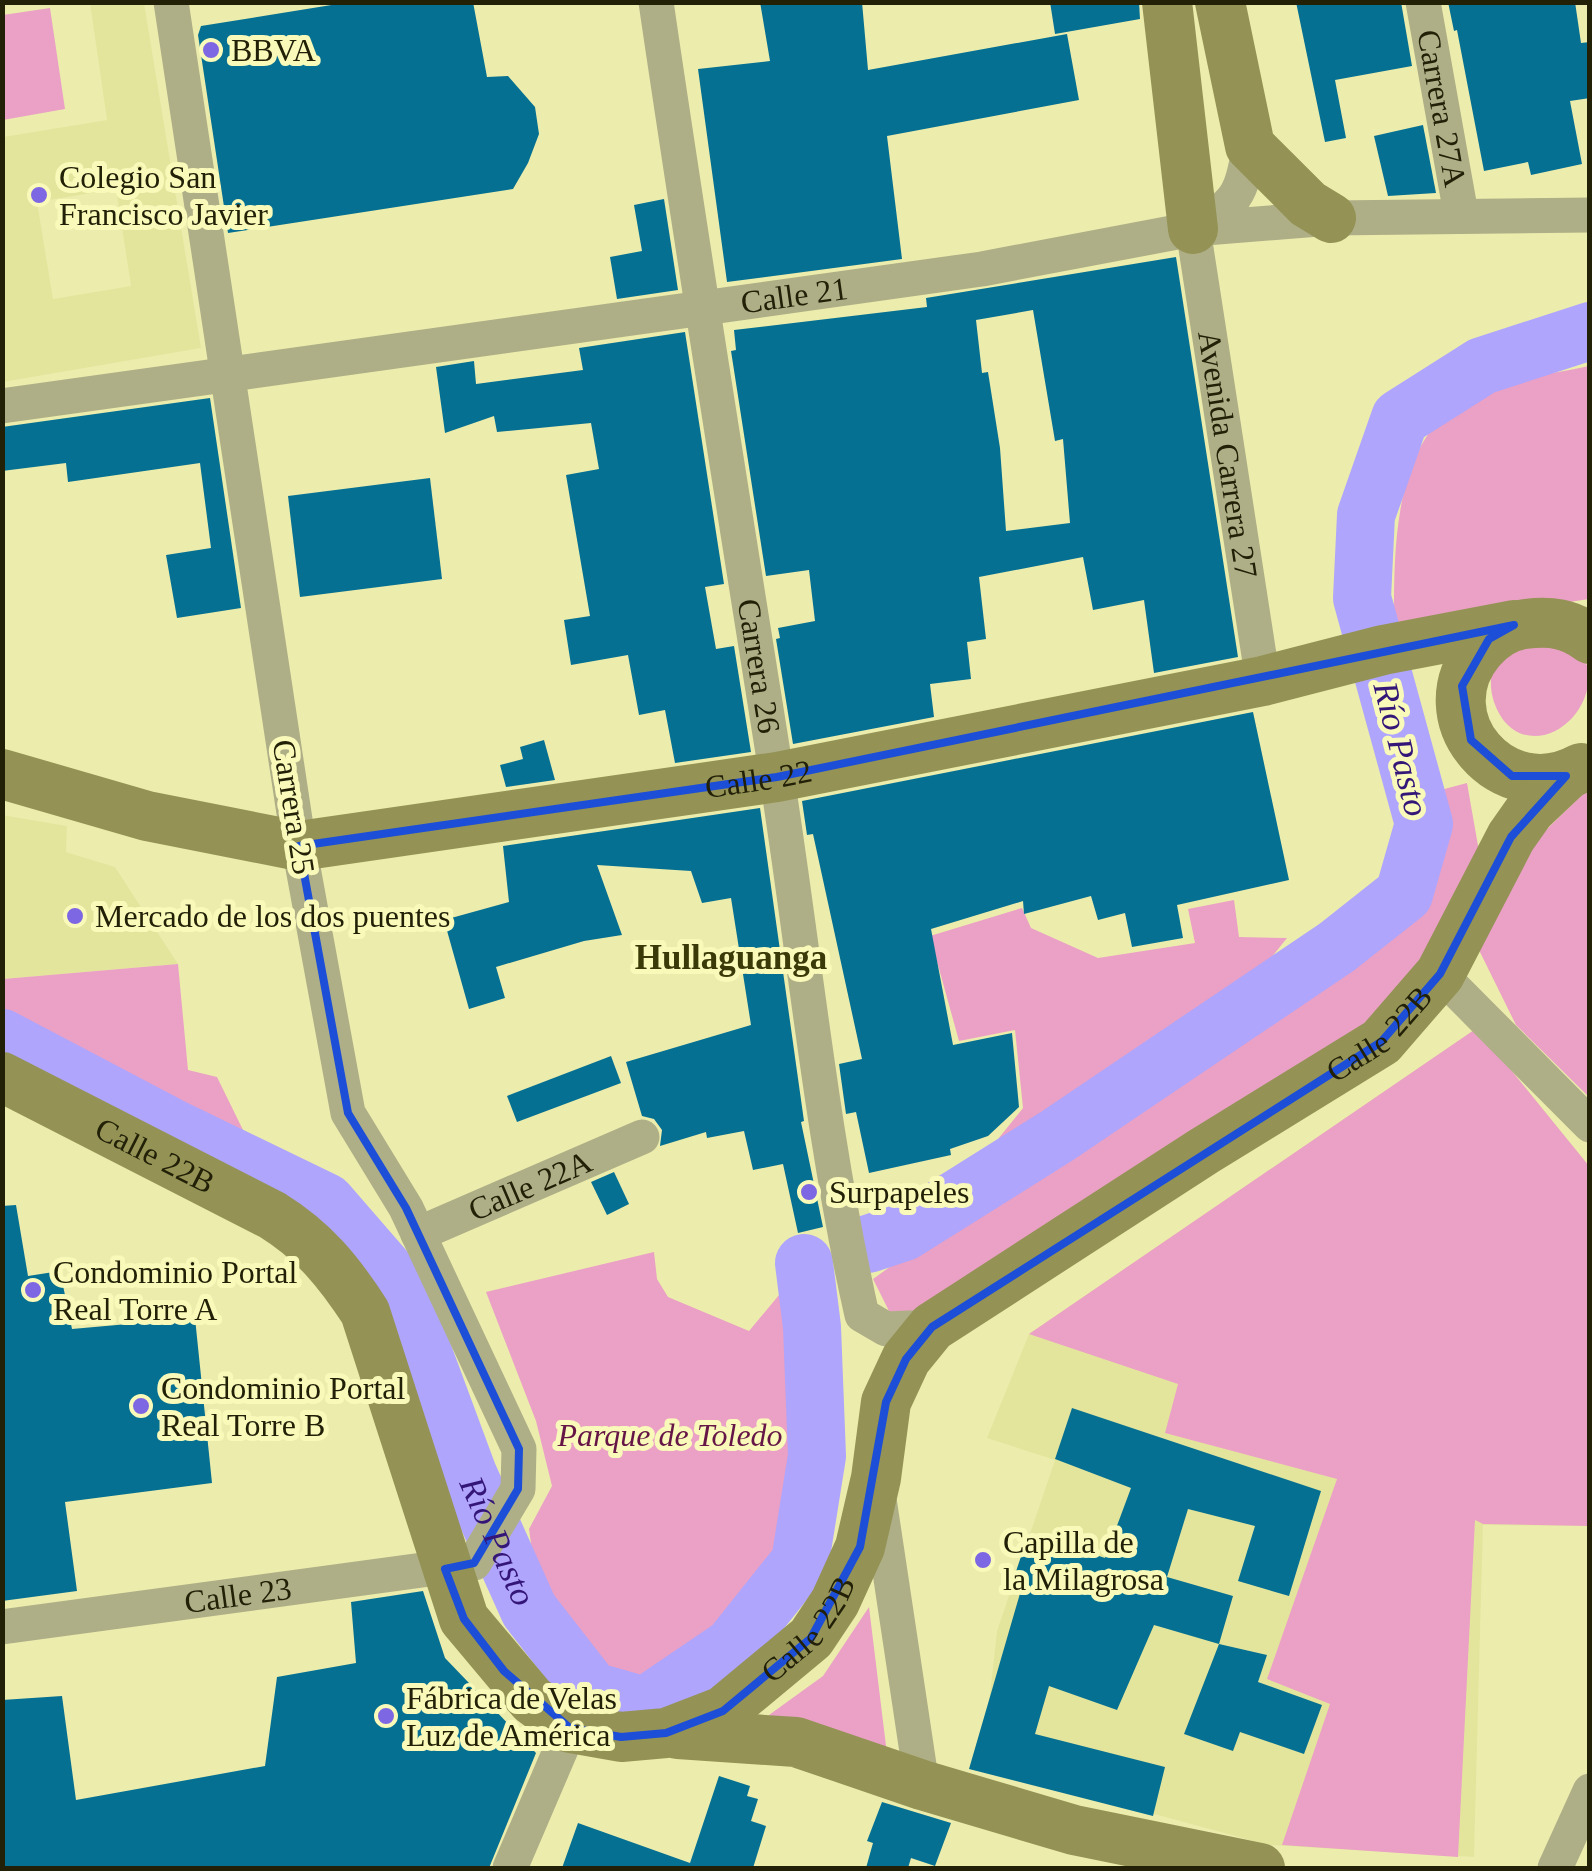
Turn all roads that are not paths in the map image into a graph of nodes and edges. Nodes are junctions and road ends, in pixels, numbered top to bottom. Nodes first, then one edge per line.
1 (171, 2) edge
2 (656, 2) edge
3 (1167, 2) edge
4 (1220, 2) edge
5 (1423, 2) edge
6 (1250, 146) junction
7 (1461, 214) junction
8 (1590, 215) edge
9 (1332, 218) junction
10 (1193, 228) junction
11 (701, 310) junction
12 (228, 372) junction
13 (2, 406) edge
14 (1560, 625) edge
15 (1263, 680) junction
16 (1578, 770) edge
17 (2, 774) edge
18 (777, 777) junction
19 (299, 846) junction
20 (1440, 974) junction
21 (2, 1077) edge
22 (1590, 1125) edge
23 (642, 1138) dead end
24 (418, 1234) junction
25 (932, 1327) junction
26 (876, 1478) junction
27 (460, 1566) junction
28 (2, 1626) edge
29 (570, 1728) junction
30 (666, 1733) junction
31 (922, 1785) junction
32 (1590, 1791) edge
33 (510, 1868) edge
34 (1260, 1868) edge
35 (1555, 1868) edge

1 - 12 street, Carrera 25
2 - 11 street, Carrera 26
3 - 10 main road, Avenida Carrera 27
4 - 6 main road
5 - 7 street, Carrera 27A
6 - 9 main road
6 - 10 street
7 - 8 street, Calle 21
7 - 9 street, Calle 21
9 - 10 street, Calle 21
10 - 11 street, Calle 21
10 - 15 street, Avenida Carrera 27
11 - 12 street, Calle 21
11 - 18 street, Carrera 26
12 - 13 street, Calle 21
12 - 19 street, Carrera 25
14 - 15 main road, Calle 22
14 - 16 main road
15 - 18 main road, Calle 22
16 - 20 main road, Calle 22B
17 - 19 main road, Calle 22
18 - 19 main road, Calle 22
18 - 25 street, Carrera 26
19 - 24 street, Carrera 25
20 - 22 street
20 - 25 main road, Calle 22B
21 - 27 main road, Calle 22B
23 - 24 street, Calle 22A
24 - 27 street, Carrera 25
25 - 26 main road, Calle 22B
26 - 30 main road, Calle 22B
26 - 31 street
27 - 28 street, Calle 23
27 - 29 main road, Calle 22B
29 - 30 main road, Calle 22B
29 - 33 street
30 - 31 main road
31 - 34 main road
32 - 35 street

